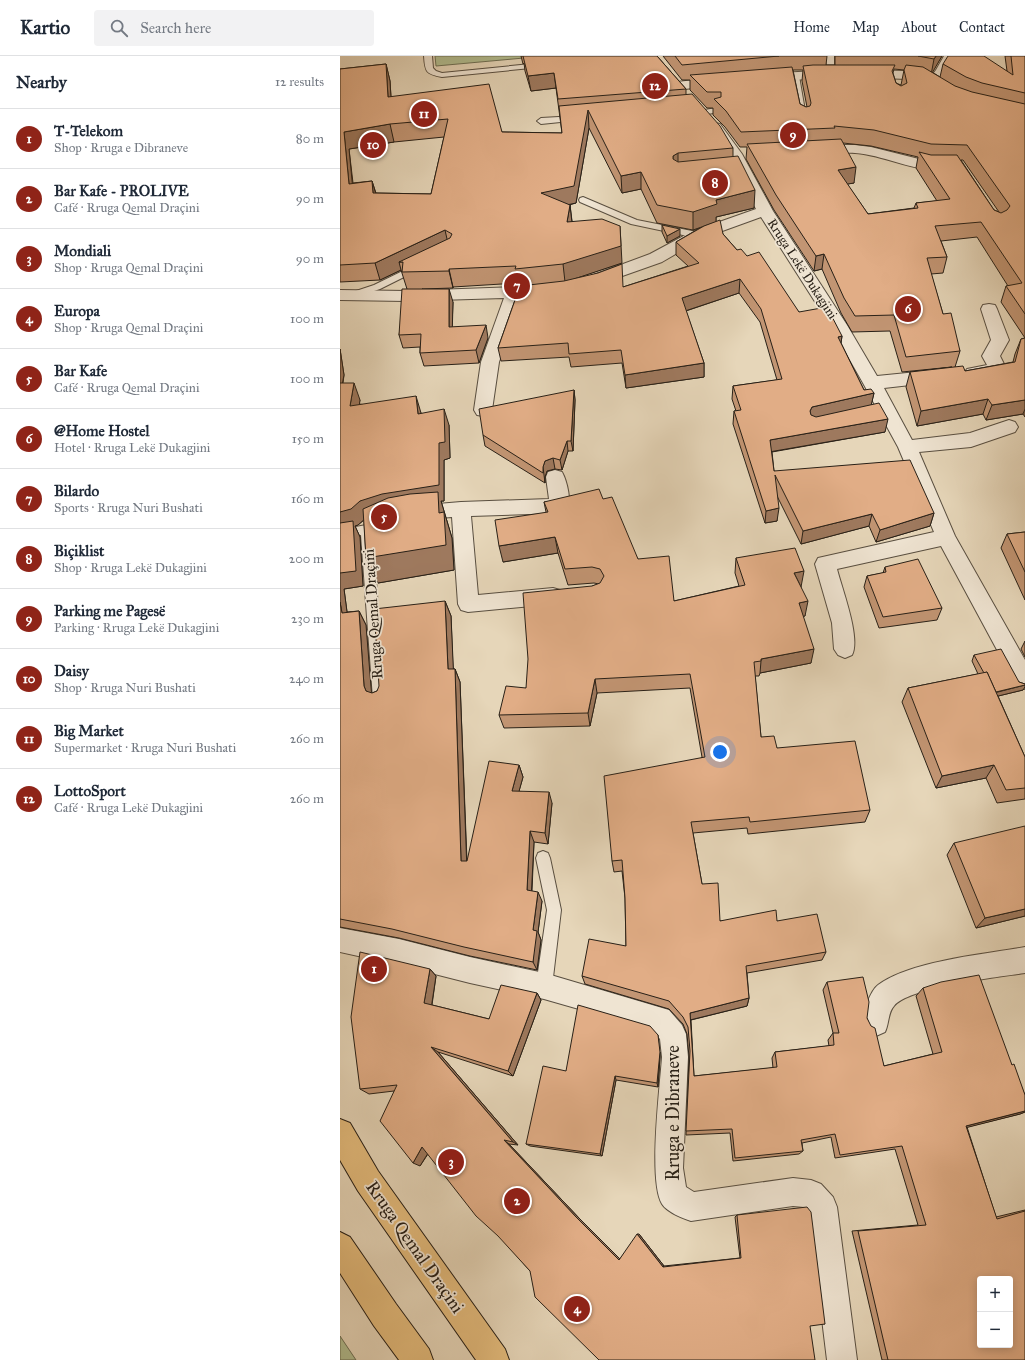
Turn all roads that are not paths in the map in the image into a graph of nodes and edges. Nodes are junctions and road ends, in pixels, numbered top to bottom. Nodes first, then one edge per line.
1 (428, 56) edge
2 (830, 56) edge
3 (948, 56) edge
4 (551, 64) edge
5 (831, 74) junction
6 (795, 76) junction
7 (749, 79) edge
8 (734, 80) edge
9 (937, 84) joint
10 (802, 112) edge
11 (588, 117) edge
12 (541, 121) dead end
13 (804, 150) edge
14 (962, 171) edge
15 (582, 200) dead end
16 (765, 211) junction
17 (697, 235) junction
18 (426, 263) edge
19 (514, 293) junction
20 (348, 295) edge
21 (990, 310) dead end
22 (872, 383) junction
23 (483, 410) edge
24 (1009, 427) dead end
25 (907, 447) junction
26 (555, 477) dead end
27 (461, 509) junction
28 (381, 522) junction
29 (340, 534) edge
30 (946, 537) junction
31 (570, 595) edge
32 (845, 649) dead end
33 (1025, 680) edge
34 (379, 699) edge
35 (543, 858) dead end
36 (340, 940) edge
37 (1025, 960) edge
38 (544, 986) junction
39 (876, 1023) dead end
40 (340, 1133) edge
41 (340, 1247) edge
42 (418, 1360) edge
43 (494, 1360) edge
44 (842, 1360) edge

1 - 4 lane
2 - 5 lane
3 - 9 lane
5 - 6 street
5 - 9 street
6 - 7 street
6 - 10 lane
8 - 16 street, Rruga Lekë Dukagjini
11 - 12 lane
13 - 14 street
15 - 17 lane
16 - 17 street
16 - 22 street, Rruga Lekë Dukagjini
17 - 19 street
18 - 20 lane
19 - 20 street
19 - 23 street
21 - 22 street
22 - 25 street, Rruga Lekë Dukagjini
24 - 25 street
25 - 30 street, Rruga Lekë Dukagjini
26 - 27 street, Rruga Qemal Draçini
27 - 28 street, Rruga Qemal Draçini
27 - 31 street
28 - 29 lane, Rruga Qemal Draçini
28 - 34 lane, Rruga Qemal Draçini
30 - 32 street
30 - 33 street, Rruga Lekë Dukagjini
35 - 38 lane
36 - 38 street, Rruga e Dibraneve
37 - 39 street
38 - 44 street, Rruga e Dibraneve
40 - 43 main road, Rruga Qemal Draçini
41 - 42 main road

